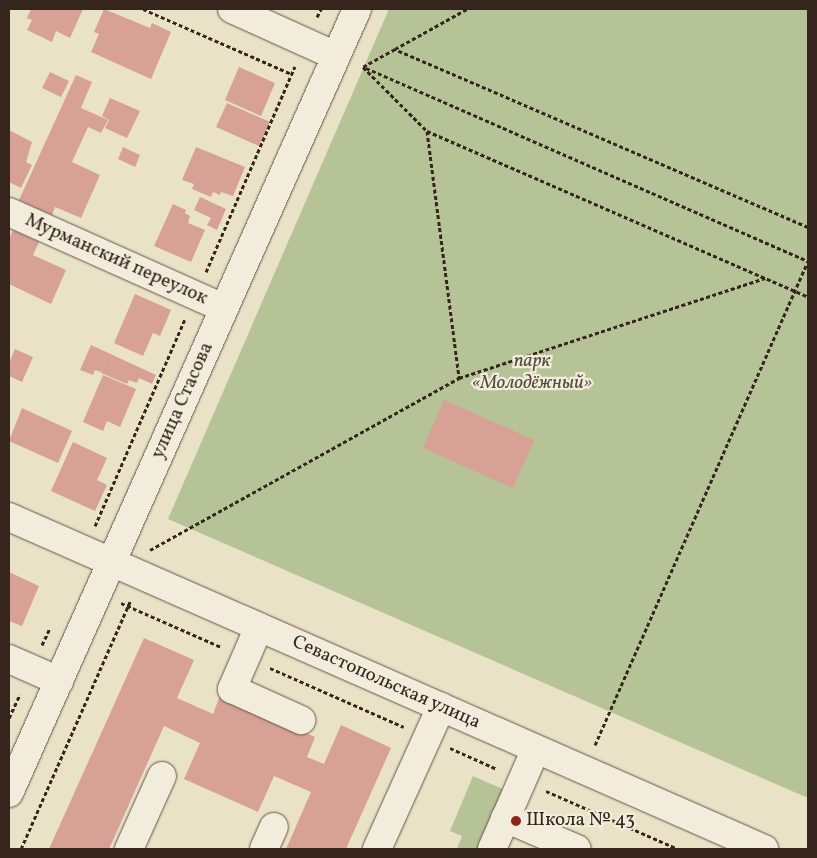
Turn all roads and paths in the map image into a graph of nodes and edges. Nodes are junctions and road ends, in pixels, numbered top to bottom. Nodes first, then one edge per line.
1 (143, 9) edge
2 (232, 9) edge
3 (320, 9) edge
4 (357, 9) edge
5 (467, 9) edge
6 (306, 42) junction
7 (395, 49) junction
8 (336, 56) junction
9 (363, 67) junction
10 (292, 74) junction
11 (427, 131) junction
12 (9, 212) edge
13 (808, 227) edge
14 (808, 261) edge
15 (766, 278) junction
16 (795, 291) junction
17 (195, 296) junction
18 (808, 297) edge
19 (224, 308) junction
20 (459, 378) junction
21 (98, 516) dead end
22 (9, 517) edge
23 (149, 550) dead end
24 (112, 562) junction
25 (128, 606) dead end
26 (52, 625) dead end
27 (260, 627) junction
28 (20, 664) edge
29 (58, 681) junction
30 (441, 707) junction
31 (9, 718) edge
32 (301, 720) dead end
33 (536, 749) junction
34 (584, 770) junction
35 (162, 776) dead end
36 (9, 793) edge
37 (505, 818) junction
38 (21, 849) edge
39 (129, 849) edge
40 (377, 849) edge
41 (492, 849) edge
42 (577, 849) edge
43 (764, 849) edge

1 - 10 path
2 - 6 street
3 - 6 path
4 - 8 street, улица Стасова
5 - 7 path
6 - 8 street
6 - 10 path
7 - 9 path
7 - 13 path
8 - 9 path
8 - 19 street, улица Стасова
9 - 11 path
9 - 14 path
10 - 17 path
11 - 15 path
11 - 20 path
12 - 17 street, Мурманский переулок
14 - 16 path
15 - 16 path
15 - 20 path
16 - 18 path
16 - 34 path
17 - 19 street, Мурманский переулок
17 - 21 path
19 - 24 street, улица Стасова
20 - 23 path
22 - 24 street, Севастопольская улица
24 - 27 street, Севастопольская улица
24 - 29 street, улица Стасова
25 - 38 path
26 - 28 path
27 - 30 street, Севастопольская улица
27 - 32 street
28 - 29 street
28 - 31 path
29 - 36 street, улица Стасова
30 - 33 street, Севастопольская улица
30 - 40 street
33 - 34 street, Севастопольская улица
33 - 37 street
34 - 43 street, Севастопольская улица
35 - 39 street
37 - 41 street
37 - 42 street

